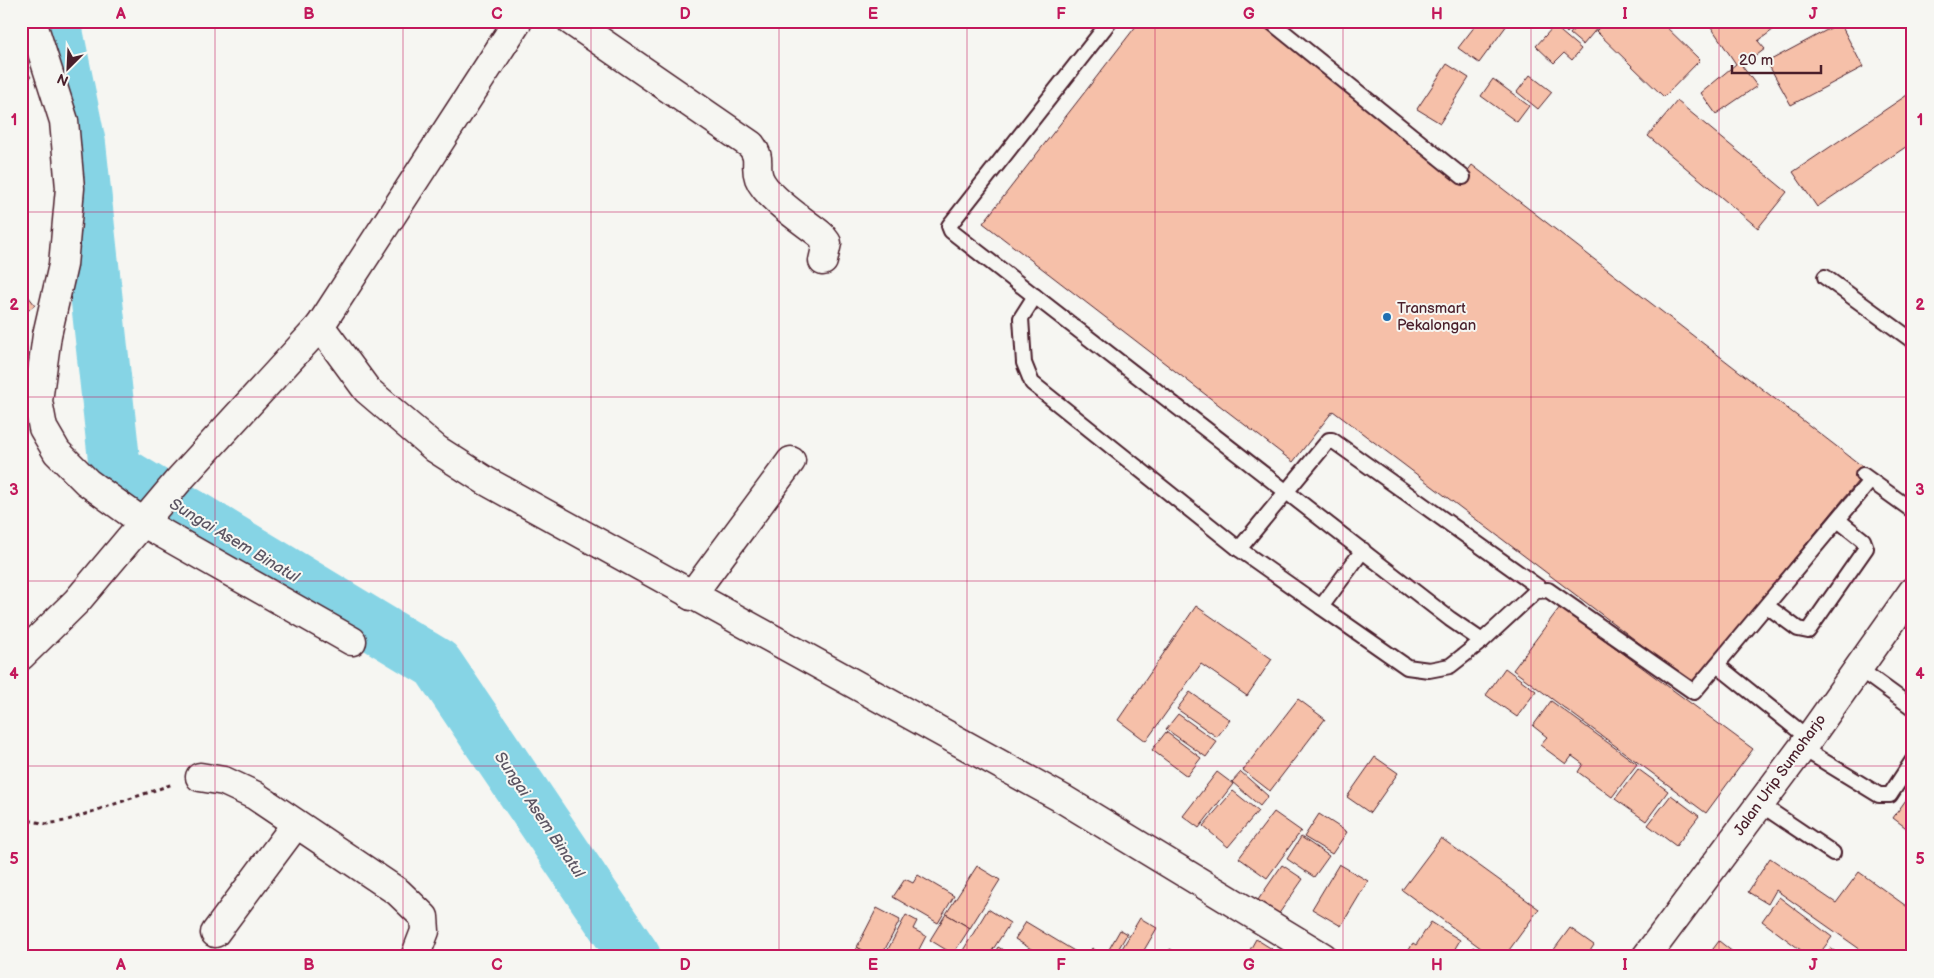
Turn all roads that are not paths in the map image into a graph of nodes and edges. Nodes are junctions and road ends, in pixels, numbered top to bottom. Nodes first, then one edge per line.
1 (32, 21) edge
2 (518, 21) edge
3 (571, 21) edge
4 (1110, 21) edge
5 (1270, 21) edge
6 (1463, 177) dead end
7 (823, 261) dead end
8 (1825, 277) dead end
9 (1035, 296) junction
10 (320, 326) junction
11 (1913, 341) edge
12 (30, 392) edge
13 (791, 461) dead end
14 (1286, 491) junction
15 (1913, 511) edge
16 (149, 517) junction
17 (1838, 520) junction
18 (1239, 549) junction
19 (1363, 550) junction
20 (1541, 589) junction
21 (1913, 591) edge
22 (691, 596) junction
23 (1766, 606) junction
24 (1321, 607) junction
25 (1482, 641) junction
26 (352, 642) dead end
27 (21, 656) edge
28 (1717, 665) junction
29 (1858, 668) junction
30 (1913, 708) edge
31 (1805, 743) junction
32 (1913, 760) edge
33 (200, 777) road end
34 (1760, 804) junction
35 (296, 824) junction
36 (1833, 853) dead end
37 (215, 933) dead end
38 (415, 957) edge
39 (1323, 957) edge
40 (1646, 957) edge

1 - 12 street
2 - 10 street
3 - 7 street
4 - 9 lane
5 - 6 lane
8 - 11 lane
9 - 14 lane
9 - 18 lane
10 - 16 street
10 - 22 street
12 - 16 street
13 - 22 street
14 - 18 lane
14 - 19 lane
14 - 20 lane
15 - 17 lane
16 - 26 street
16 - 27 street
17 - 23 lane
17 - 23 lane
18 - 24 lane
19 - 24 lane
19 - 25 lane
20 - 25 lane
20 - 28 lane
21 - 29 street, Jalan Urip Sumoharjo
22 - 39 street
23 - 28 lane
24 - 25 lane
28 - 31 lane
29 - 30 lane
29 - 31 street, Jalan Urip Sumoharjo
31 - 32 lane
31 - 34 street, Jalan Urip Sumoharjo
33 - 35 street
34 - 36 lane
34 - 40 street, Jalan Urip Sumoharjo
35 - 37 street
35 - 38 street

